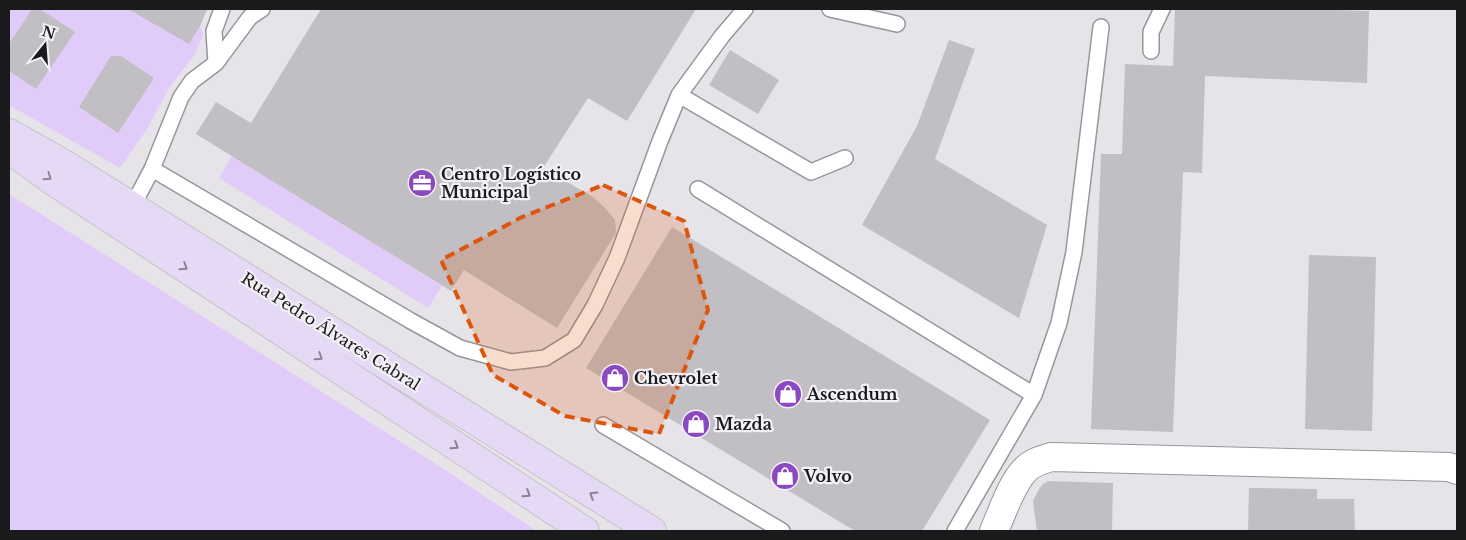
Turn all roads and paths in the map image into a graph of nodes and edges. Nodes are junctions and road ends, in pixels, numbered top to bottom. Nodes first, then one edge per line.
1 (222, 9) edge
2 (262, 9) edge
3 (745, 9) edge
4 (830, 9) edge
5 (1162, 9) edge
6 (897, 24) dead end
7 (1101, 27) dead end
8 (1151, 51) dead end
9 (216, 63) junction
10 (679, 95) junction
11 (9, 133) edge
12 (9, 148) edge
13 (845, 158) dead end
14 (152, 169) junction
15 (698, 189) dead end
16 (132, 207) junction
17 (1034, 395) junction
18 (602, 425) dead end
19 (1457, 470) edge
20 (585, 531) edge
21 (652, 531) edge
22 (782, 531) edge
23 (954, 531) edge
24 (994, 531) edge

1 - 9 lane
2 - 9 lane
3 - 10 lane
4 - 6 lane
5 - 8 lane
7 - 17 lane
9 - 14 lane
10 - 13 lane
10 - 14 lane
11 - 16 main road, Rua Pedro Álvares Cabral
12 -> 20 main road, Rua Pedro Álvares Cabral
14 - 16 lane
15 - 17 lane
21 -> 16 main road, Rua Pedro Álvares Cabral
17 - 23 lane
18 - 22 lane
19 - 24 street

